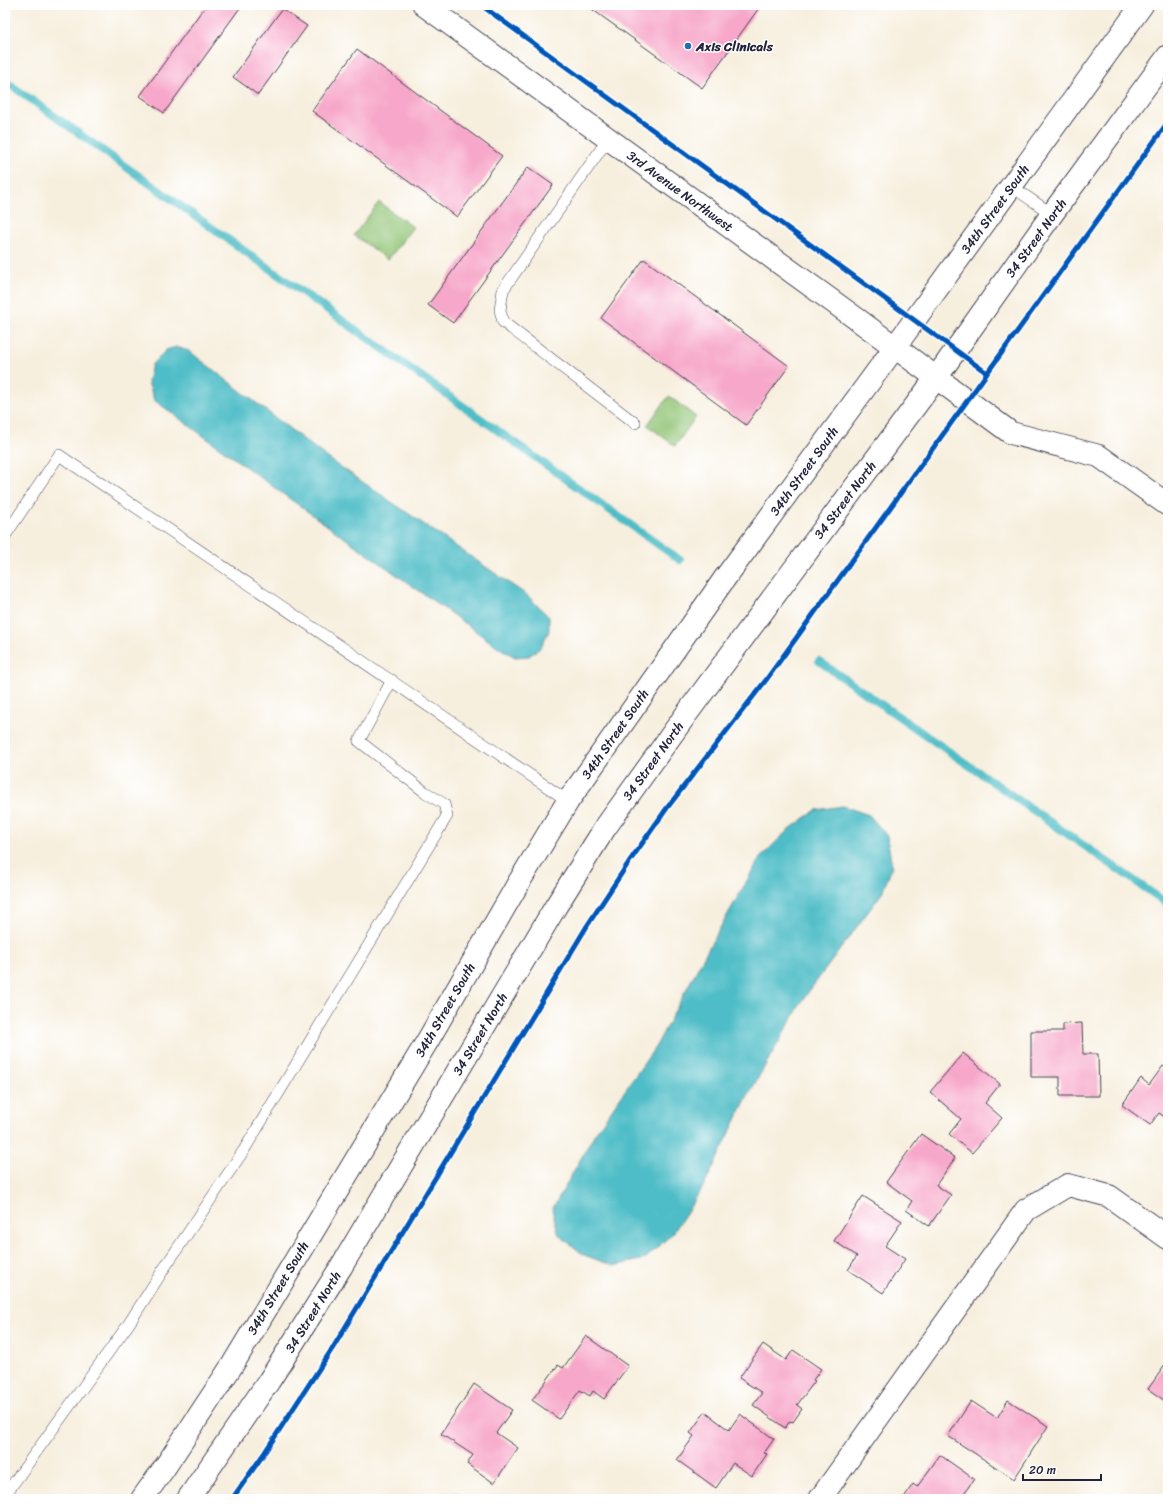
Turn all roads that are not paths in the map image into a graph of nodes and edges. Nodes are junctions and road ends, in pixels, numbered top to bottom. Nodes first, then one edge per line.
1 (424, 5) edge
2 (1142, 5) edge
3 (1168, 56) edge
4 (608, 139) junction
5 (1011, 186) junction
6 (1052, 214) junction
7 (895, 347) junction
8 (936, 378) junction
9 (635, 423) dead end
10 (1168, 505) edge
11 (5, 536) edge
12 (392, 680) junction
13 (568, 801) junction
14 (1168, 1238) edge
15 (5, 1496) edge
16 (142, 1499) edge
17 (188, 1499) edge
18 (820, 1499) edge

1 - 4 main road, 3rd Avenue Northwest
2 - 5 main road, 34th Street South
3 - 6 main road, 34 Street North
4 - 7 main road, 3rd Avenue Northwest
4 - 9 lane
5 - 6 lane
5 - 7 main road, 34th Street South
6 - 8 main road, 34 Street North
7 - 8 main road, 3rd Avenue Northwest
7 - 13 main road, 34th Street South
8 - 10 main road, 3rd Avenue Northwest
8 - 17 main road, 34 Street North
11 - 12 lane
12 - 13 lane
12 - 15 lane
13 - 16 main road, 34th Street South
14 - 18 main road

